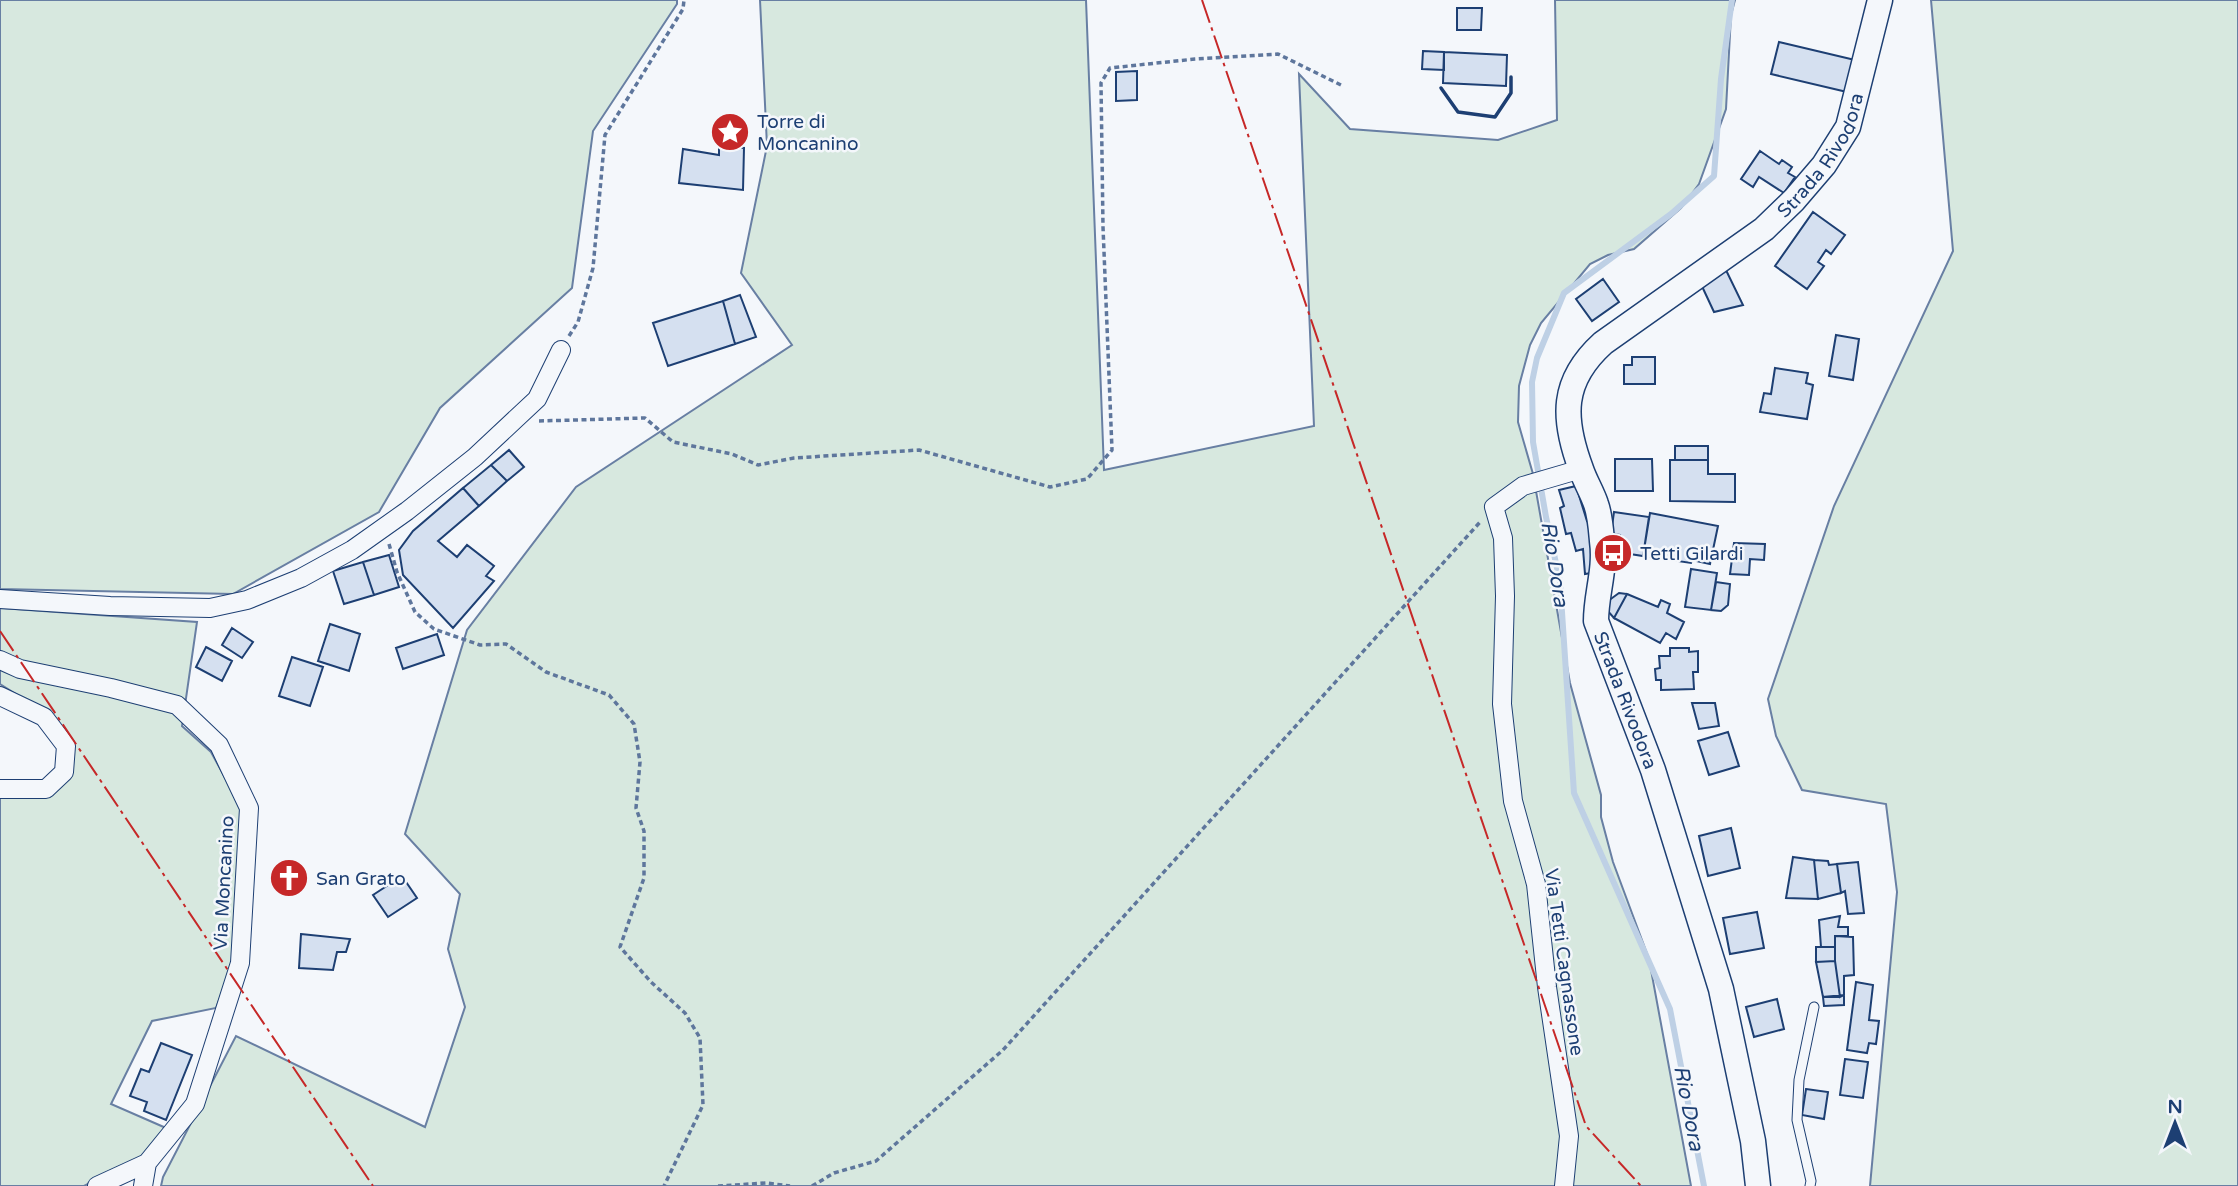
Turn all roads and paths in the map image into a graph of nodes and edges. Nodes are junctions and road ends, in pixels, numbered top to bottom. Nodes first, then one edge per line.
1 (684, 0) edge
2 (1880, 0) edge
3 (1341, 85) dead end
4 (561, 350) joint
5 (512, 422) junction
6 (1571, 471) junction
7 (1496, 515) junction
8 (387, 525) junction
9 (0, 599) edge
10 (0, 660) edge
11 (0, 695) edge
12 (0, 789) edge
13 (1814, 1007) dead end
14 (147, 1163) junction
15 (97, 1186) edge
16 (142, 1186) edge
17 (664, 1186) edge
18 (718, 1186) edge
19 (789, 1186) edge
20 (812, 1186) edge
21 (1564, 1186) edge
22 (1758, 1186) edge
23 (1810, 1186) edge

1 - 4 path
2 - 6 street, Strada Rivodora
3 - 5 path
4 - 5 street
5 - 8 street
6 - 7 street
6 - 22 street, Strada Rivodora
7 - 20 path
7 - 21 street, Via Tetti Cagnassone
8 - 9 street
8 - 17 path
10 - 14 street, Via Moncanino
11 - 12 street
13 - 23 lane
14 - 15 street
14 - 16 street
18 - 19 path

